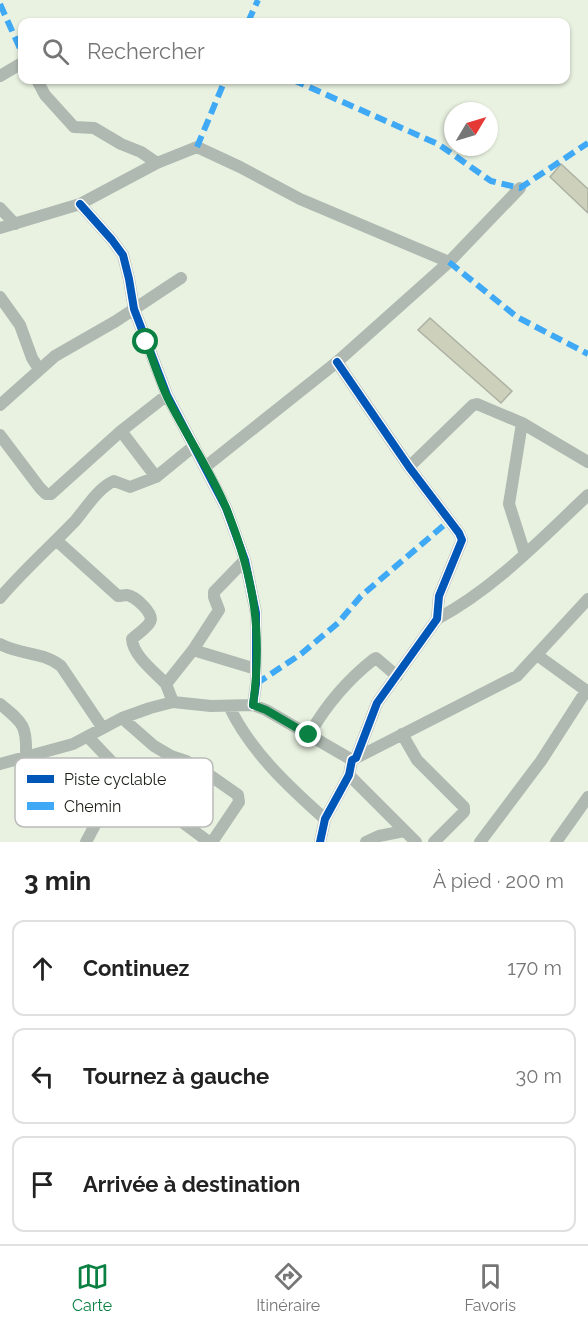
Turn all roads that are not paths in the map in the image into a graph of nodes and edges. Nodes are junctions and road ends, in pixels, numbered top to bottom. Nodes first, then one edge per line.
1 (18, 65) edge
2 (0, 76) edge
3 (39, 84) edge
4 (158, 163) junction
5 (519, 188) dead end
6 (80, 204) junction
7 (0, 208) edge
8 (15, 224) junction
9 (0, 228) edge
10 (449, 262) junction
11 (181, 278) dead end
12 (0, 297) edge
13 (134, 309) junction
14 (337, 362) junction
15 (39, 369) junction
16 (166, 395) junction
17 (0, 405) edge
18 (522, 423) junction
19 (121, 430) junction
20 (0, 435) edge
21 (194, 446) junction
22 (588, 462) edge
23 (205, 467) junction
24 (409, 467) junction
25 (156, 477) junction
26 (588, 495) edge
27 (56, 540) junction
28 (525, 554) junction
29 (245, 560) junction
30 (0, 598) edge
31 (588, 599) edge
32 (438, 619) junction
33 (0, 644) edge
34 (193, 650) junction
35 (537, 655) junction
36 (256, 669) junction
37 (397, 676) junction
38 (166, 684) junction
39 (587, 692) edge
40 (173, 702) junction
41 (0, 704) edge
42 (253, 705) junction
43 (229, 706) junction
44 (122, 718) junction
45 (102, 727) junction
46 (402, 734) junction
47 (309, 735) junction
48 (88, 737) junction
49 (27, 755) junction
50 (18, 758) edge
51 (107, 758) edge
52 (177, 758) edge
53 (15, 759) edge
54 (354, 759) junction
55 (0, 764) edge
56 (349, 775) junction
57 (213, 778) edge
58 (588, 796) edge
59 (325, 819) junction
60 (94, 827) edge
61 (190, 827) edge
62 (404, 831) junction
63 (86, 842) edge
64 (211, 842) edge
65 (320, 842) edge
66 (366, 842) edge
67 (416, 842) edge
68 (434, 842) edge
69 (480, 842) edge
70 (556, 842) edge

1 - 2 street
3 - 4 street
4 - 6 street
4 - 10 street
5 - 10 street
6 - 8 street
6 - 13 street
7 - 8 street
8 - 9 street
10 - 14 street
11 - 13 street
12 - 15 street
13 - 15 street
13 - 16 street
14 - 23 street
14 - 24 street
15 - 17 street
16 - 19 street
16 - 21 street
18 - 22 street
18 - 24 street
18 - 28 street
19 - 20 street
19 - 25 street
21 - 23 street
21 - 25 street
23 - 29 street
24 - 32 street
25 - 27 street
26 - 28 street
27 - 30 street
27 - 38 street
28 - 32 street
29 - 34 street
29 - 36 street
31 - 35 street
32 - 37 street
33 - 45 street
34 - 36 street
34 - 38 street
35 - 39 street
35 - 46 street
36 - 42 street
37 - 47 street
37 - 54 street
38 - 40 street
39 - 69 street
40 - 43 street
40 - 44 street
41 - 49 street
42 - 43 street
42 - 47 street
43 - 59 street
44 - 45 street
44 - 52 street
45 - 48 street
46 - 54 street
46 - 68 street
47 - 54 street
48 - 49 street
48 - 51 street
49 - 50 street
53 - 55 street
54 - 56 street
56 - 59 street
56 - 62 street
57 - 64 street
58 - 70 street
59 - 65 street
60 - 63 street
61 - 64 street
62 - 66 street
62 - 67 street

